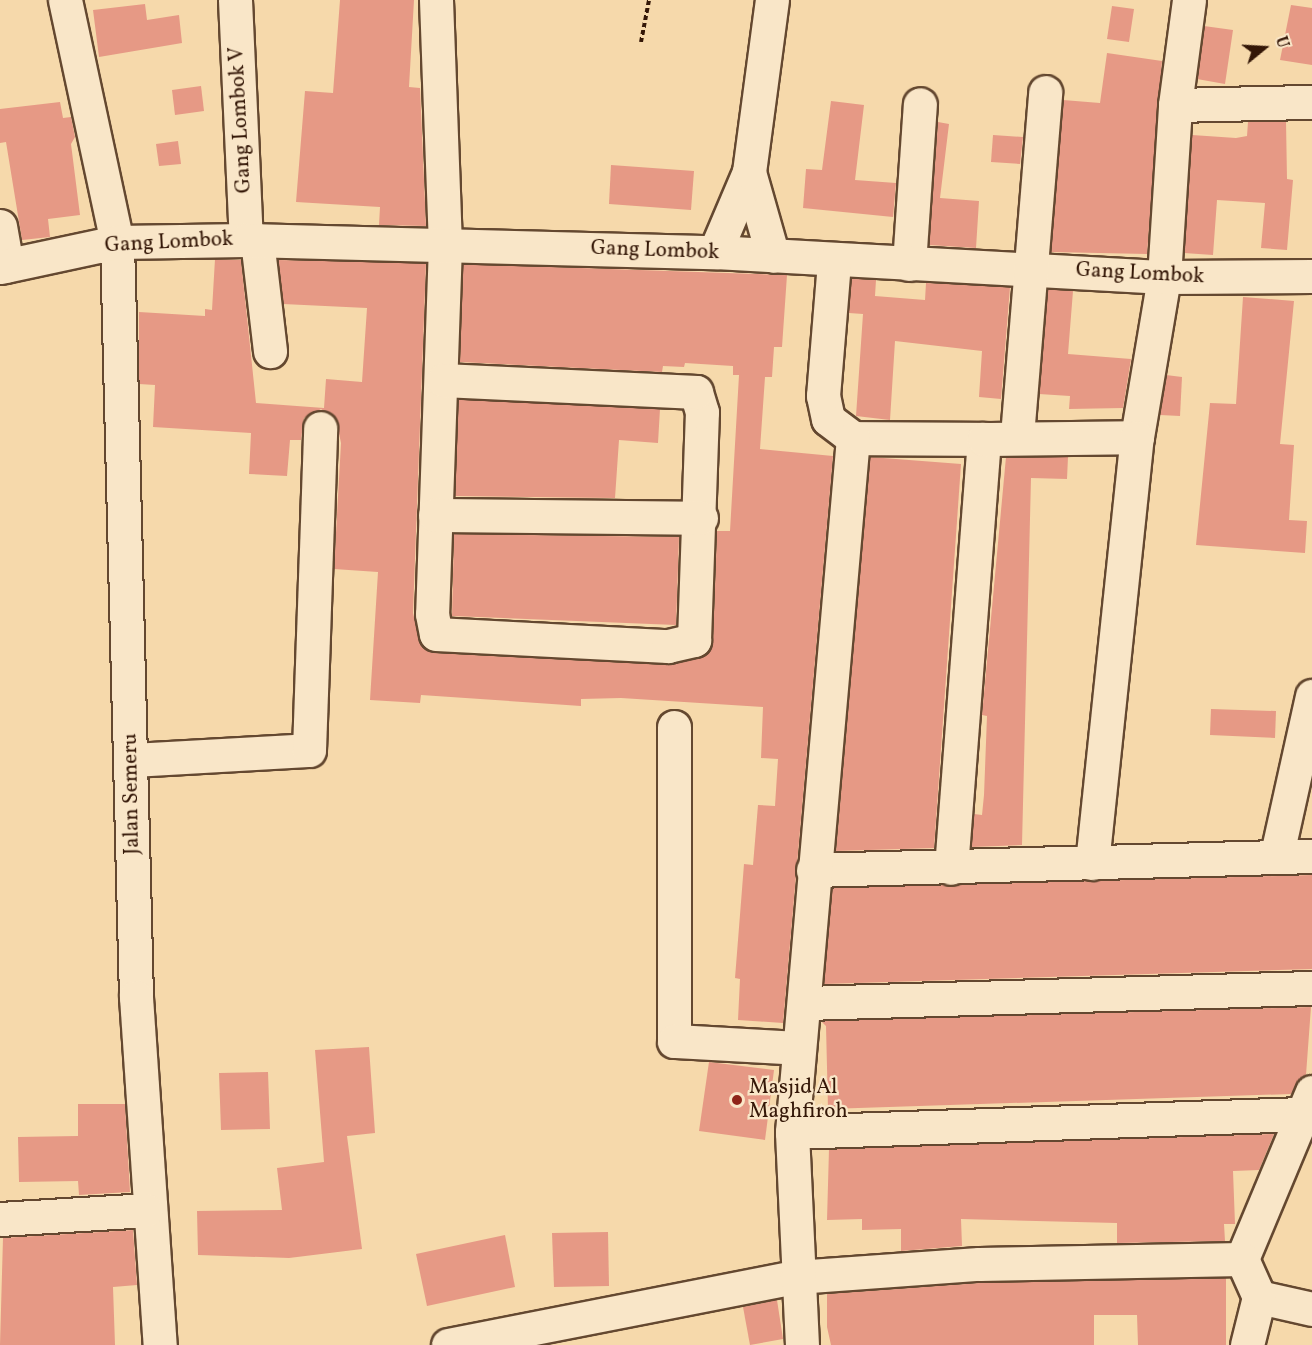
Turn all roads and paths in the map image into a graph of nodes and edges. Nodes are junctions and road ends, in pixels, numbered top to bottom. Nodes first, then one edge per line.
1 (65, 0) edge
2 (235, 0) edge
3 (436, 0) edge
4 (649, 0) edge
5 (771, 0) edge
6 (1189, 0) edge
7 (641, 42) dead end
8 (1046, 92) dead end
9 (1312, 102) edge
10 (921, 104) dead end
11 (1175, 105) junction
12 (749, 172) junction
13 (0, 226) edge
14 (252, 240) junction
15 (117, 242) junction
16 (445, 245) junction
17 (715, 252) junction
18 (773, 256) junction
19 (834, 262) junction
20 (909, 264) junction
21 (3, 266) edge
22 (1031, 268) junction
23 (1312, 276) edge
24 (1164, 278) junction
25 (270, 351) dead end
26 (443, 380) junction
27 (320, 428) dead end
28 (1017, 436) junction
29 (1137, 437) junction
30 (852, 438) junction
31 (984, 439) junction
32 (435, 515) junction
33 (701, 518) junction
34 (1312, 696) edge
35 (674, 727) dead end
36 (131, 760) junction
37 (1277, 854) junction
38 (1312, 856) edge
39 (1092, 863) junction
40 (951, 868) junction
41 (813, 870) junction
42 (1312, 988) edge
43 (806, 1003) junction
44 (799, 1048) junction
45 (1307, 1103) edge
46 (792, 1132) junction
47 (146, 1210) junction
48 (0, 1219) edge
49 (1242, 1259) junction
50 (796, 1277) junction
51 (1259, 1297) junction
52 (1312, 1309) edge
53 (160, 1345) edge
54 (448, 1345) edge
55 (802, 1345) edge
56 (1247, 1345) edge

1 - 15 street, Jalan Semeru
2 - 14 street, Gang Lombok V
3 - 16 street
4 - 7 path
5 - 12 street
6 - 11 street
8 - 22 street
9 - 11 street
10 - 20 street
11 - 24 street
12 - 17 street
12 - 18 street
13 - 21 street
14 - 15 street, Gang Lombok
14 - 16 street, Gang Lombok
14 - 25 street, Gang Lombok V
15 - 21 street, Gang Lombok
15 - 36 street, Jalan Semeru
16 - 17 street, Gang Lombok
16 - 26 street
17 - 18 street, Gang Lombok
18 - 19 street, Gang Lombok
19 - 20 street, Gang Lombok
19 - 30 street
20 - 22 street, Gang Lombok
22 - 24 street, Gang Lombok
22 - 28 street
23 - 24 street, Gang Lombok
24 - 29 street
26 - 32 street
26 - 33 street
27 - 36 street
28 - 29 street
28 - 31 street
29 - 39 street
30 - 31 street
30 - 41 street
31 - 40 street
32 - 33 street
32 - 33 street
34 - 37 street
35 - 44 street
36 - 47 street, Jalan Semeru
37 - 38 street
37 - 39 street
39 - 40 street
40 - 41 street
41 - 43 street
42 - 43 street
43 - 44 street
44 - 46 street
45 - 46 street
45 - 49 street
46 - 50 street
47 - 48 street
47 - 53 street, Jalan Semeru
49 - 50 street
49 - 51 street
50 - 54 street
50 - 55 street
51 - 52 street
51 - 56 street

